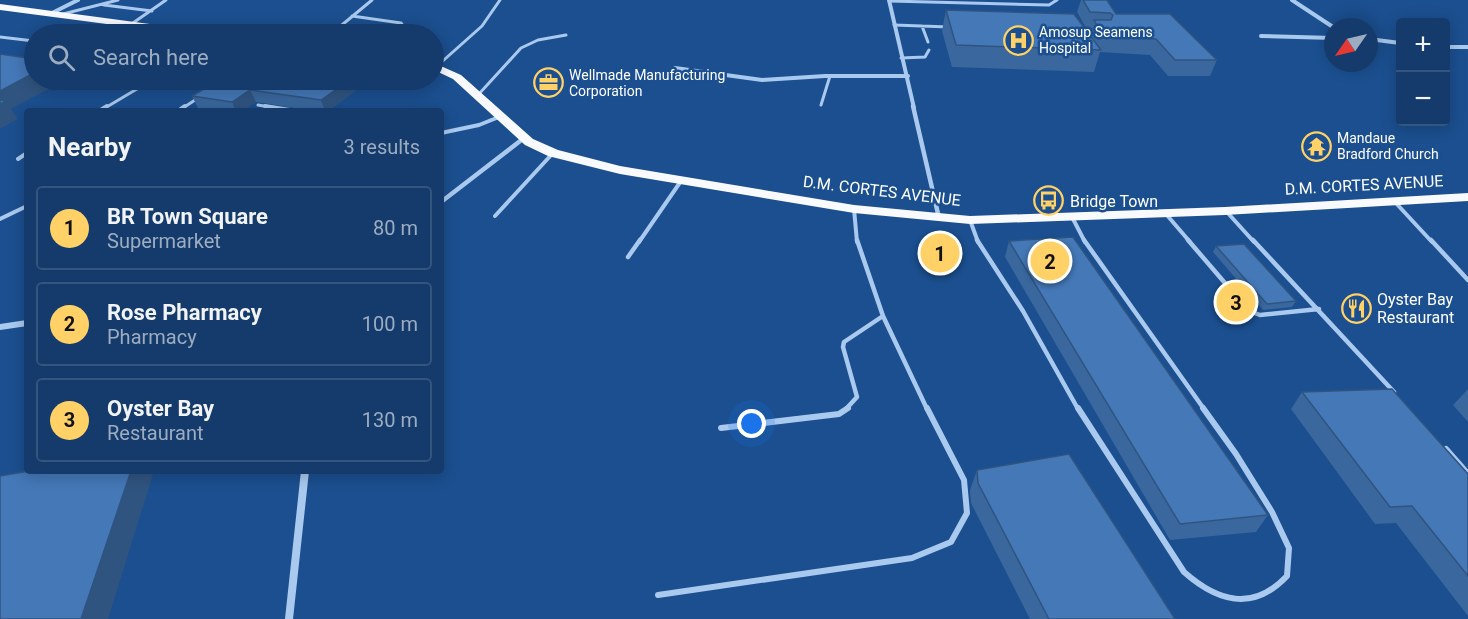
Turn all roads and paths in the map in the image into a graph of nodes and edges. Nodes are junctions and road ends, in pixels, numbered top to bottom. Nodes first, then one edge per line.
1 (78, 0) edge
2 (118, 0) edge
3 (166, 0) edge
4 (372, 0) edge
5 (500, 0) edge
6 (889, 0) edge
7 (1057, 0) edge
8 (1293, 0) edge
9 (102, 4) junction
10 (0, 7) edge
11 (152, 11) junction
12 (55, 15) junction
13 (352, 16) junction
14 (1324, 21) edge
15 (122, 24) edge
16 (132, 24) edge
17 (343, 24) edge
18 (401, 24) edge
19 (894, 25) junction
20 (922, 26) junction
21 (956, 27) edge
22 (566, 35) dead end
23 (1261, 36) dead end
24 (0, 37) edge
25 (1324, 38) edge
26 (24, 40) edge
27 (1378, 40) edge
28 (928, 42) dead end
29 (1396, 42) edge
30 (1450, 47) edge
31 (1468, 47) edge
32 (929, 50) dead end
33 (444, 58) edge
34 (901, 58) junction
35 (675, 68) dead end
36 (444, 70) edge
37 (830, 76) junction
38 (908, 76) junction
39 (135, 90) edge
40 (204, 94) edge
41 (478, 95) junction
42 (258, 105) edge
43 (821, 105) dead end
44 (104, 108) edge
45 (183, 108) edge
46 (277, 108) edge
47 (501, 116) junction
48 (444, 132) edge
49 (524, 138) junction
50 (553, 153) junction
51 (24, 155) edge
52 (18, 159) dead end
53 (682, 181) junction
54 (1468, 196) edge
55 (444, 200) edge
56 (1393, 200) junction
57 (24, 207) edge
58 (854, 209) junction
59 (1225, 211) junction
60 (1165, 213) junction
61 (495, 216) dead end
62 (1071, 216) junction
63 (939, 218) junction
64 (0, 219) edge
65 (970, 220) junction
66 (628, 257) dead end
67 (1468, 280) edge
68 (1319, 309) junction
69 (883, 316) junction
70 (24, 323) edge
71 (0, 327) edge
72 (1401, 400) edge
73 (721, 428) dead end
74 (1438, 441) edge
75 (305, 474) edge
76 (1468, 474) edge
77 (658, 595) dead end
78 (289, 619) edge

1 - 12 street
2 - 9 lane
3 - 11 lane
4 - 13 lane
5 - 33 lane
6 - 7 lane
6 - 19 street
8 - 14 street
9 - 11 lane
9 - 12 lane
10 - 12 highway
11 - 16 lane
12 - 15 highway
13 - 17 lane
13 - 18 lane
19 - 20 lane
19 - 34 street
20 - 21 lane
20 - 28 lane
22 - 41 lane
23 - 25 street
24 - 26 lane
27 - 29 street
30 - 31 street
32 - 34 lane
34 - 38 street
35 - 37 street
36 - 41 highway, D.M. CORTES AVENUE
37 - 38 street
37 - 43 lane
38 - 63 street
39 - 44 lane
40 - 45 lane
41 - 47 highway, D.M. CORTES AVENUE
42 - 46 lane
47 - 48 lane
47 - 49 highway, D.M. CORTES AVENUE
49 - 50 highway, D.M. CORTES AVENUE
49 - 55 street
50 - 53 highway, D.M. CORTES AVENUE
50 - 61 lane
51 - 52 lane
53 - 58 highway, D.M. CORTES AVENUE
53 - 66 lane
54 - 56 highway, D.M. CORTES AVENUE
56 - 59 highway, D.M. CORTES AVENUE
56 - 67 lane
57 - 64 lane
58 - 63 highway, D.M. CORTES AVENUE
58 - 69 lane
59 - 60 highway, D.M. CORTES AVENUE
59 - 68 lane
60 - 62 highway, D.M. CORTES AVENUE
60 - 68 lane
62 - 65 highway, D.M. CORTES AVENUE
62 - 65 lane
63 - 65 highway, D.M. CORTES AVENUE
68 - 72 lane
69 - 73 lane
69 - 77 lane
70 - 71 street
74 - 76 lane
75 - 78 street

